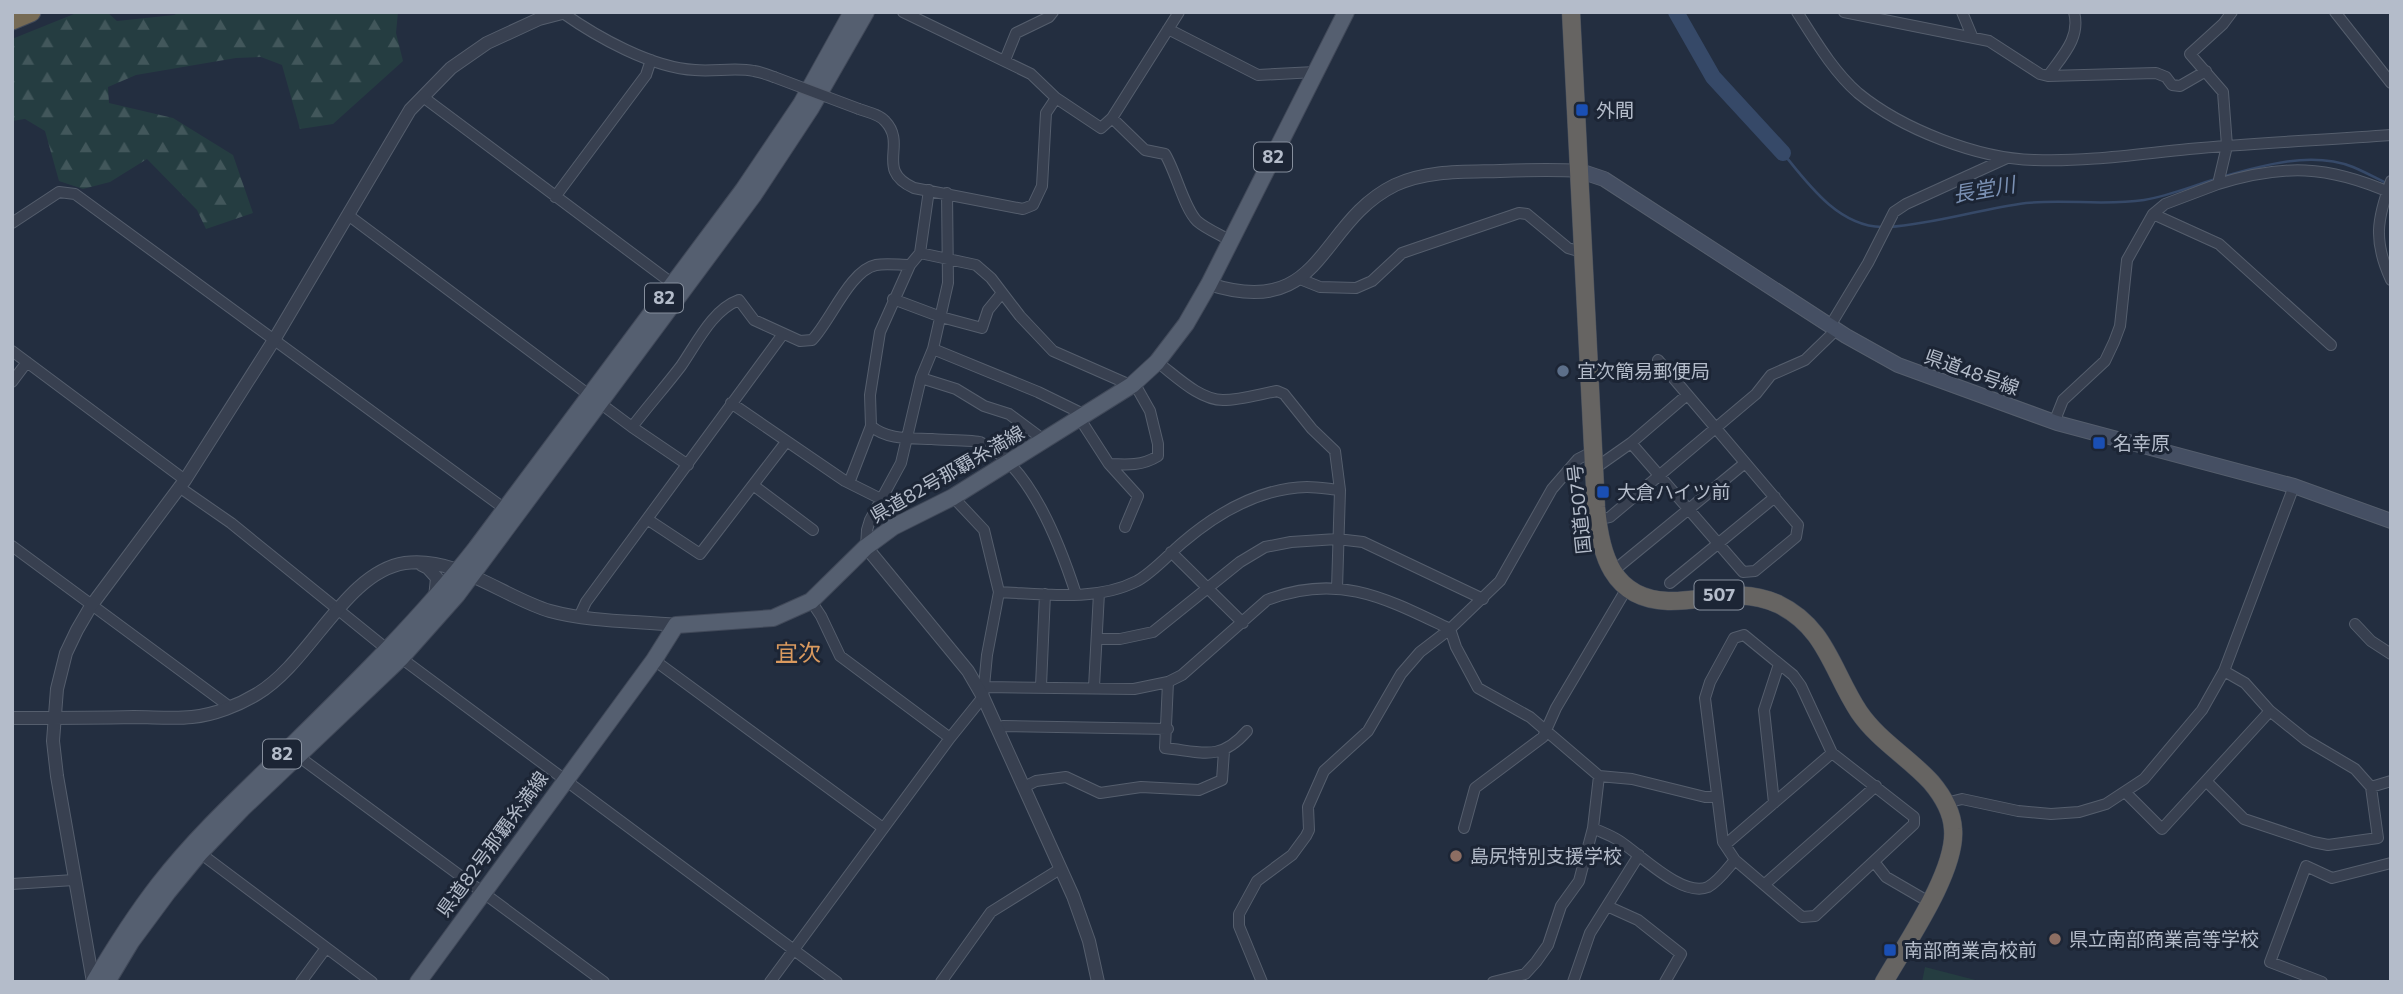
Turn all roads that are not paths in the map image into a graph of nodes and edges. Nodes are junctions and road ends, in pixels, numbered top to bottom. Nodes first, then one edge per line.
1 (31, 12) edge
2 (565, 12) edge
3 (852, 12) edge
4 (866, 12) edge
5 (903, 12) edge
6 (1053, 12) edge
7 (1179, 12) edge
8 (1346, 12) edge
9 (1571, 12) edge
10 (1844, 12) edge
11 (1962, 12) edge
12 (2074, 12) edge
13 (2232, 12) edge
14 (2335, 12) edge
15 (1803, 14) edge
16 (12, 20) edge
17 (1168, 29) junction
18 (1972, 36) junction
19 (651, 60) junction
20 (1005, 60) junction
21 (2387, 70) edge
22 (2206, 71) junction
23 (1315, 72) junction
24 (2048, 76) junction
25 (2391, 83) edge
26 (423, 97) junction
27 (1056, 98) junction
28 (1112, 118) junction
29 (2391, 135) edge
30 (2227, 146) junction
31 (2007, 158) junction
32 (1580, 171) junction
33 (2218, 184) junction
34 (2389, 188) edge
35 (929, 190) junction
36 (947, 193) junction
37 (555, 197) junction
38 (2153, 214) junction
39 (348, 215) junction
40 (12, 223) edge
41 (1231, 241) junction
42 (920, 253) junction
43 (1585, 253) junction
44 (947, 259) junction
45 (910, 265) junction
46 (1300, 279) junction
47 (2391, 280) edge
48 (673, 284) junction
49 (1209, 284) junction
50 (1002, 293) junction
51 (893, 299) junction
52 (941, 317) junction
53 (1833, 328) junction
54 (783, 334) junction
55 (274, 340) junction
56 (2331, 345) dead end
57 (933, 349) junction
58 (12, 351) edge
59 (1657, 360) dead end
60 (27, 362) junction
61 (1157, 362) junction
62 (921, 379) junction
63 (12, 382) edge
64 (1132, 385) junction
65 (1687, 395) junction
66 (597, 399) junction
67 (731, 403) junction
68 (1082, 417) junction
69 (2057, 423) junction
70 (870, 426) junction
71 (632, 427) junction
72 (1716, 429) junction
73 (907, 438) junction
74 (1044, 440) junction
75 (786, 442) junction
76 (1631, 443) junction
77 (1594, 460) junction
78 (1008, 463) junction
79 (1745, 463) junction
80 (1110, 464) junction
81 (688, 465) junction
82 (1659, 476) junction
83 (182, 483) junction
84 (849, 483) junction
85 (752, 485) junction
86 (2294, 486) junction
87 (1340, 490) junction
88 (953, 497) junction
89 (1775, 497) junction
90 (883, 500) junction
91 (505, 509) junction
92 (1688, 510) junction
93 (648, 519) junction
94 (1597, 520) junction
95 (2391, 521) edge
96 (1125, 527) dead end
97 (813, 530) dead end
98 (1337, 539) junction
99 (1717, 544) junction
100 (12, 546) edge
101 (866, 547) junction
102 (1171, 552) junction
103 (416, 563) junction
104 (1612, 572) junction
105 (465, 574) junction
106 (1670, 583) dead end
107 (1210, 588) junction
108 (1627, 588) junction
109 (1337, 589) junction
110 (999, 592) junction
111 (1099, 593) junction
112 (1045, 594) junction
113 (1076, 594) junction
114 (435, 599) junction
115 (1483, 599) junction
116 (811, 601) junction
117 (91, 606) junction
118 (337, 611) junction
119 (579, 617) junction
120 (1243, 623) junction
121 (2355, 624) dead end
122 (676, 625) junction
123 (1450, 629) junction
124 (1097, 639) junction
125 (395, 654) junction
126 (2391, 654) edge
127 (654, 660) junction
128 (1779, 664) junction
129 (2224, 671) junction
130 (1168, 682) junction
131 (1041, 686) junction
132 (1094, 687) junction
133 (984, 692) junction
134 (230, 707) junction
135 (2270, 710) junction
136 (12, 718) edge
137 (53, 718) junction
138 (998, 729) junction
139 (1168, 729) junction
140 (1247, 731) dead end
141 (1546, 731) junction
142 (950, 738) junction
143 (1224, 751) junction
144 (1832, 753) junction
145 (298, 756) junction
146 (1598, 776) junction
147 (566, 780) junction
148 (2206, 781) junction
149 (2391, 781) edge
150 (1876, 786) junction
151 (1024, 787) junction
152 (2371, 787) junction
153 (2125, 792) junction
154 (1717, 797) junction
155 (1774, 803) junction
156 (1946, 803) junction
157 (883, 828) junction
158 (1464, 828) dead end
159 (1593, 828) junction
160 (1725, 845) junction
161 (200, 853) junction
162 (1640, 855) junction
163 (1735, 860) junction
164 (1875, 863) junction
165 (2391, 863) edge
166 (1060, 869) junction
167 (74, 880) junction
168 (12, 884) edge
169 (1765, 884) junction
170 (163, 888) junction
171 (483, 892) junction
172 (1929, 902) junction
173 (1607, 906) junction
174 (326, 948) junction
175 (794, 950) junction
176 (600, 981) edge
177 (94, 982) edge
178 (107, 982) edge
179 (301, 982) edge
180 (372, 982) edge
181 (418, 982) edge
182 (770, 982) edge
183 (837, 982) edge
184 (941, 982) edge
185 (1098, 982) edge
186 (1262, 982) edge
187 (1493, 982) edge
188 (1573, 982) edge
189 (1665, 982) edge
190 (1884, 982) edge
191 (2322, 982) edge

1 - 16 highway
2 - 19 street
2 - 26 street
3 - 48 main road, 82
4 - 66 main road, 82
5 - 20 street
6 - 20 street
7 - 17 street
8 - 23 main road, 県道82号那覇糸満線 / 82
9 - 32 highway, 国道507号 / 507
10 - 18 street
11 - 18 street
12 - 24 street
13 - 22 street
14 - 21 street
15 - 31 street
17 - 23 street
17 - 28 street
18 - 24 street
19 - 35 street, bridge
19 - 37 street
20 - 27 street
21 - 25 street
22 - 24 street
22 - 30 street
23 - 41 main road, 県道82号那覇糸満線 / 82
26 - 37 street
26 - 39 street
27 - 28 street
27 - 36 street
28 - 41 street
29 - 30 street
30 - 31 street
30 - 33 street
31 - 53 street
32 - 43 highway, 国道507号 / 507
32 - 46 street
32 - 53 main road, 県道48号線
33 - 34 street
33 - 38 street
34 - 47 street
35 - 36 street
35 - 42 street
36 - 44 street
37 - 48 street
38 - 56 street
38 - 69 street
39 - 55 street
39 - 66 street
40 - 55 street
41 - 49 main road, 県道82号那覇糸満線 / 82
42 - 44 street
42 - 45 street
43 - 46 street
43 - 77 highway, 国道507号 / 507
44 - 50 street
44 - 52 street
45 - 51 street
45 - 54 street
46 - 49 street
48 - 66 main road, 82
49 - 61 main road, 県道82号那覇糸満線 / 82
50 - 52 street
50 - 64 street
51 - 52 street
51 - 70 street
52 - 57 street
53 - 69 main road, 県道48号線
53 - 72 street
54 - 67 street
54 - 71 street
55 - 83 street
55 - 91 street
57 - 62 street
57 - 68 street
58 - 60 street
59 - 65 street
60 - 63 street
60 - 83 street
61 - 64 main road, 県道82号那覇糸満線 / 82
61 - 87 street
62 - 73 street
62 - 74 street
64 - 68 main road, 県道82号那覇糸満線 / 82
64 - 80 street
65 - 72 street
65 - 76 street
66 - 71 street
66 - 91 main road, 82
66 - 105 main road, 82
67 - 75 street
67 - 81 street
68 - 74 main road, 県道82号那覇糸満線 / 82
68 - 80 street
69 - 86 main road, 県道48号線
70 - 73 street
70 - 84 street
71 - 81 street
72 - 79 street
72 - 82 street
73 - 78 street
73 - 90 street
74 - 78 main road, 県道82号那覇糸満線 / 82
75 - 84 street
75 - 85 street
76 - 77 street
76 - 82 street
77 - 94 highway, 国道507号 / 507
77 - 115 street
78 - 88 main road, 県道82号那覇糸満線 / 82
78 - 113 street
79 - 89 street
79 - 92 street
80 - 96 street
81 - 93 street
82 - 92 street
82 - 94 street
83 - 117 street
83 - 118 street
84 - 90 street
85 - 93 street
85 - 97 street
86 - 95 main road, 県道48号線
86 - 129 street
87 - 98 street
87 - 102 street
88 - 101 main road, 県道82号那覇糸満線 / 82
88 - 110 street
89 - 99 street
89 - 99 street
90 - 101 street
91 - 105 main road, 82
92 - 99 street
92 - 104 street
93 - 119 street
94 - 104 highway, 国道507号 / 507
98 - 107 street
98 - 109 street
98 - 115 street
99 - 106 street
100 - 117 street
101 - 116 main road, 県道82号那覇糸満線 / 82
101 - 133 street
102 - 107 street
102 - 111 street
103 - 105 street
103 - 114 street
103 - 118 street
104 - 108 highway, 国道507号 / 507
105 - 114 main road, 82
105 - 119 street
105 - 125 main road, 82
107 - 120 street
107 - 124 street
108 - 141 street
108 - 156 highway, 国道507号 / 507
109 - 120 street
109 - 123 street
110 - 112 street
110 - 133 street
111 - 113 street
111 - 124 street
112 - 113 street
112 - 131 street
114 - 125 main road, 82
115 - 123 street
116 - 122 main road, 県道82号那覇糸満線 / 82
116 - 142 street
117 - 134 street
117 - 137 street
118 - 125 street
118 - 134 street
119 - 122 street
120 - 130 street
121 - 126 street
122 - 127 main road, 県道82号那覇糸満線
123 - 141 street
123 - 186 street
124 - 132 street
125 - 145 main road, 82
125 - 147 street
125 - 170 main road, 82
127 - 147 main road, 県道82号那覇糸満線
127 - 157 street
128 - 144 street
128 - 154 street
128 - 155 street
129 - 135 street
129 - 153 street
130 - 132 street
130 - 139 street
131 - 132 street
131 - 133 street
133 - 138 street
133 - 142 street
134 - 137 street
135 - 148 street
135 - 152 street
136 - 137 street
137 - 167 street
138 - 139 street
138 - 151 street
139 - 143 street
140 - 143 street
141 - 146 street
141 - 158 street
142 - 157 street
143 - 151 street
144 - 150 street
144 - 155 street
145 - 161 main road, 82
145 - 171 street
146 - 154 street
146 - 159 street
147 - 171 main road, 県道82号那覇糸満線
147 - 175 street
148 - 152 street
148 - 153 street
149 - 152 street
150 - 164 street
150 - 169 street
151 - 166 street
153 - 156 street
154 - 160 street
155 - 160 street
156 - 172 highway, 国道507号 / 507
157 - 175 street
159 - 162 street
159 - 187 street
160 - 163 street
161 - 170 main road, 82
161 - 174 street
162 - 163 street
162 - 173 street
163 - 169 street
164 - 169 street
164 - 172 street
165 - 191 street
166 - 184 street
166 - 185 street
167 - 168 street
167 - 177 street
170 - 177 main road, 82
170 - 178 main road, 82
171 - 176 street
171 - 181 main road, 県道82号那覇糸満線
172 - 190 highway, 国道507号 / 507
173 - 188 street
173 - 189 street
174 - 179 street
174 - 180 street
175 - 182 street
175 - 183 street

